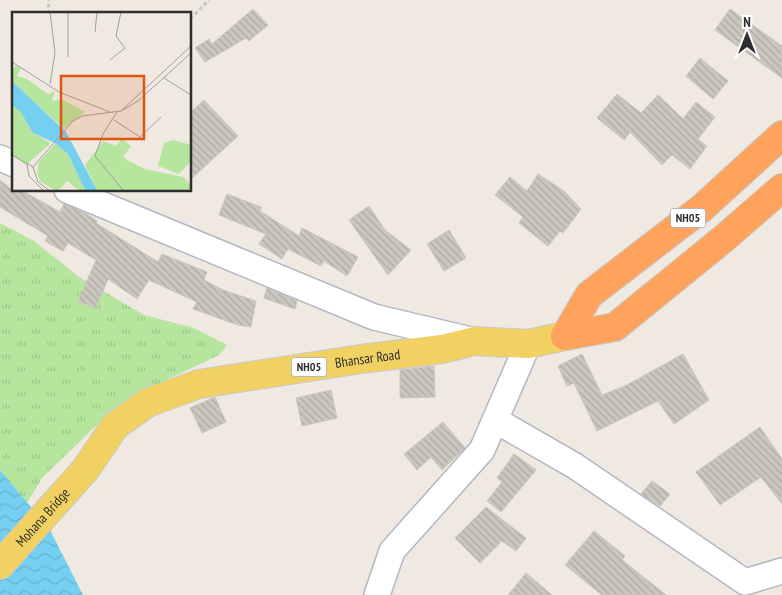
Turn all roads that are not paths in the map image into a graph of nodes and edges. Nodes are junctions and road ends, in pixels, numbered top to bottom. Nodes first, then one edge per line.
1 (782, 135) edge
2 (0, 158) edge
3 (12, 163) edge
4 (782, 188) edge
5 (69, 191) edge
6 (565, 336) junction
7 (476, 341) junction
8 (528, 344) junction
9 (495, 420) junction
10 (85, 470) joint
11 (0, 565) edge
12 (782, 571) edge
13 (377, 595) edge

1 - 6 highway, NH05
2 - 3 street
4 - 6 highway, NH05
5 - 7 street
6 - 8 main road, Bhansar Road / NH05
7 - 8 main road, Bhansar Road / NH05
7 - 10 main road, Bhansar Road / NH05
8 - 9 street
9 - 12 street
9 - 13 street
10 - 11 main road, Mohana Bridge / NH05

